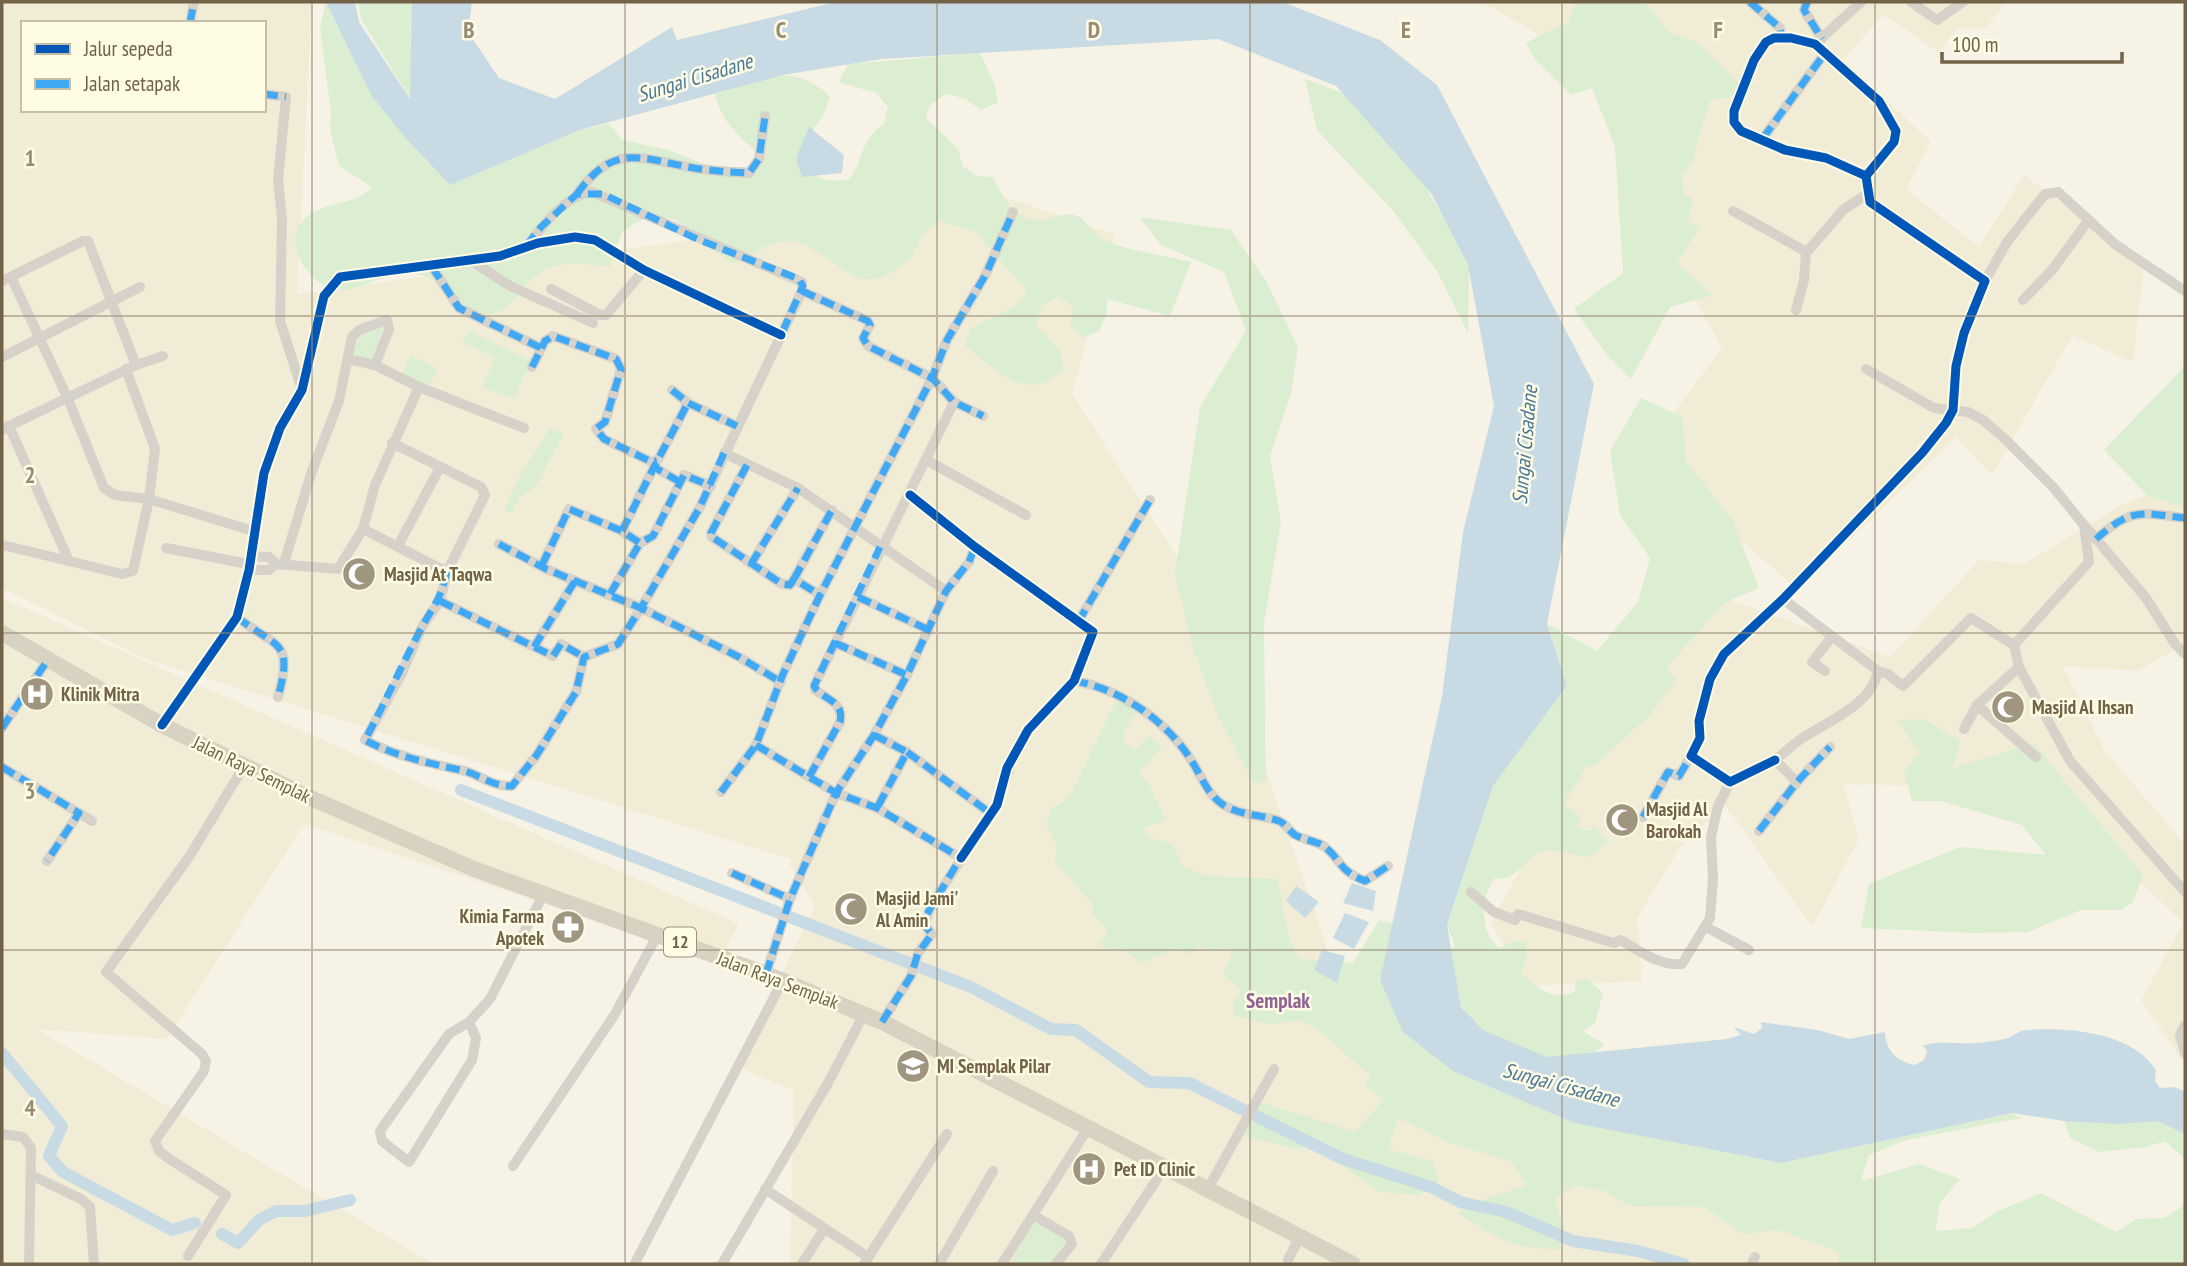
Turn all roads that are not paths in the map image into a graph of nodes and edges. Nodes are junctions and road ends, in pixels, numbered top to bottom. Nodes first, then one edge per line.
1 (194, 2) edge
2 (1750, 2) edge
3 (1807, 2) edge
4 (1861, 2) edge
5 (1911, 2) edge
6 (1964, 2) edge
7 (190, 21) edge
8 (1782, 38) junction
9 (1818, 42) junction
10 (1825, 53) junction
11 (266, 94) edge
12 (765, 116) dead end
13 (1763, 138) junction
14 (1866, 176) junction
15 (577, 194) junction
16 (1867, 194) junction
17 (1733, 211) dead end
18 (1013, 212) dead end
19 (2088, 221) junction
20 (526, 246) junction
21 (1806, 252) junction
22 (470, 260) junction
23 (432, 267) junction
24 (644, 270) junction
25 (6, 279) edge
26 (1985, 281) junction
27 (140, 287) dead end
28 (551, 289) dead end
29 (802, 291) junction
30 (2185, 292) edge
31 (2023, 300) dead end
32 (111, 301) junction
33 (1797, 310) dead end
34 (593, 323) dead end
35 (781, 335) junction
36 (41, 339) junction
37 (541, 348) junction
38 (163, 355) dead end
39 (2, 357) edge
40 (348, 359) junction
41 (375, 365) junction
42 (131, 367) junction
43 (532, 367) dead end
44 (1866, 369) dead end
45 (933, 378) junction
46 (419, 387) junction
47 (302, 390) junction
48 (672, 390) dead end
49 (68, 399) junction
50 (954, 402) junction
51 (688, 403) junction
52 (1953, 410) junction
53 (983, 416) dead end
54 (737, 426) junction
55 (5, 428) edge
56 (524, 428) dead end
57 (392, 443) junction
58 (724, 453) junction
59 (928, 461) junction
60 (656, 464) junction
61 (747, 465) junction
62 (439, 469) junction
63 (680, 482) junction
64 (711, 486) junction
65 (798, 488) junction
66 (910, 495) junction
67 (149, 499) junction
68 (1150, 500) dead end
69 (700, 508) junction
70 (832, 510) junction
71 (1026, 515) dead end
72 (720, 517) junction
73 (2185, 518) edge
74 (2084, 525) junction
75 (363, 529) junction
76 (854, 529) junction
77 (253, 531) junction
78 (622, 531) junction
79 (2096, 539) junction
80 (640, 543) junction
81 (499, 544) dead end
82 (2, 545) edge
83 (398, 546) junction
84 (880, 547) junction
85 (975, 547) junction
86 (166, 548) dead end
87 (69, 561) junction
88 (249, 563) junction
89 (280, 563) junction
90 (751, 564) junction
91 (541, 565) junction
92 (447, 572) junction
93 (794, 579) junction
94 (575, 581) junction
95 (946, 591) junction
96 (610, 594) junction
97 (820, 595) junction
98 (858, 597) junction
99 (1783, 599) junction
100 (440, 601) junction
101 (641, 608) junction
102 (237, 617) junction
103 (1078, 622) junction
104 (929, 630) junction
105 (2, 634) edge
106 (1831, 638) junction
107 (835, 643) junction
108 (2014, 645) junction
109 (534, 647) junction
110 (2185, 654) edge
111 (584, 657) junction
112 (47, 661) junction
113 (2020, 667) junction
114 (1825, 671) dead end
115 (1878, 671) junction
116 (907, 675) junction
117 (1074, 681) junction
118 (781, 682) junction
119 (278, 697) dead end
120 (1977, 705) junction
121 (162, 724) junction
122 (2, 728) edge
123 (1964, 729) dead end
124 (874, 735) junction
125 (755, 745) junction
126 (1830, 747) dead end
127 (907, 752) junction
128 (1690, 756) junction
129 (2036, 757) dead end
130 (1775, 760) junction
131 (244, 766) junction
132 (2, 767) edge
133 (809, 777) junction
134 (1730, 782) junction
135 (1797, 782) junction
136 (721, 792) dead end
137 (836, 793) junction
138 (877, 807) junction
139 (79, 813) junction
140 (990, 813) junction
141 (1643, 817) dead end
142 (92, 821) dead end
143 (1759, 831) dead end
144 (961, 858) junction
145 (47, 861) dead end
146 (1388, 866) dead end
147 (732, 873) dead end
148 (1471, 892) dead end
149 (2185, 892) edge
150 (544, 893) junction
151 (790, 900) junction
152 (1706, 927) junction
153 (658, 934) junction
154 (1749, 950) dead end
155 (766, 974) junction
156 (783, 980) junction
157 (864, 1014) junction
158 (469, 1022) junction
159 (882, 1022) junction
160 (2185, 1026) edge
161 (2185, 1053) edge
162 (1273, 1069) dead end
163 (1088, 1128) junction
164 (2, 1134) edge
165 (947, 1134) dead end
166 (513, 1166) dead end
167 (1165, 1167) junction
168 (993, 1171) dead end
169 (33, 1176) junction
170 (765, 1189) junction
171 (1208, 1189) junction
172 (1033, 1215) junction
173 (824, 1229) junction
174 (1300, 1236) junction
175 (188, 1256) dead end
176 (1288, 1260) dead end
177 (866, 1261) edge
178 (635, 1263) edge
179 (29, 1264) edge
180 (94, 1264) edge
181 (722, 1264) edge
182 (802, 1264) edge
183 (939, 1264) edge
184 (1002, 1264) edge
185 (1056, 1264) edge
186 (1101, 1264) edge
187 (1353, 1264) edge

1 - 7 street
2 - 8 street
3 - 9 street
4 - 9 street
5 - 6 street
8 - 9 street
8 - 13 street
9 - 10 street
10 - 13 street
10 - 14 street
11 - 47 street
12 - 15 street
13 - 14 street
14 - 16 street
15 - 20 street
15 - 29 street
16 - 21 street
16 - 26 street
17 - 21 street
18 - 45 street
19 - 26 street
19 - 30 street
19 - 31 street
20 - 22 street
20 - 24 street
21 - 33 street
22 - 23 street
22 - 34 street
23 - 37 street
23 - 47 street
24 - 28 street
24 - 35 street
25 - 32 street
25 - 36 street
26 - 52 street
27 - 32 street
29 - 35 street
29 - 45 street
32 - 36 street
32 - 42 street
35 - 54 street
36 - 39 street
36 - 49 street
37 - 43 street
37 - 60 street
38 - 42 street
40 - 41 street
40 - 41 street
40 - 89 street
41 - 46 street
42 - 49 street
42 - 67 street
44 - 52 street
45 - 50 street
45 - 76 street
46 - 56 street
46 - 57 street
47 - 77 street
48 - 51 street
49 - 55 street
49 - 67 street
50 - 53 street
50 - 59 street
51 - 54 street
51 - 60 street
52 - 74 street
52 - 99 street
54 - 58 street
55 - 87 street
57 - 62 street
57 - 75 street
58 - 61 street
58 - 64 street
59 - 66 street
59 - 71 street
60 - 63 street
60 - 78 street
61 - 65 street
61 - 72 street
62 - 83 street
62 - 92 street
63 - 64 street
63 - 80 street
64 - 69 street
65 - 70 street
65 - 90 street
66 - 84 street
66 - 85 street
67 - 77 street
67 - 87 street
68 - 103 street
69 - 72 street
69 - 101 street
70 - 76 street
70 - 93 street
72 - 90 street
73 - 79 street
74 - 79 street
74 - 108 street
75 - 83 street
75 - 89 street
76 - 84 street
76 - 97 street
77 - 88 street
78 - 80 street
78 - 91 street
79 - 110 street
80 - 96 street
81 - 91 street
82 - 87 street
83 - 92 street
84 - 95 street
84 - 98 street
85 - 95 street
85 - 103 street
86 - 88 street
88 - 89 street
88 - 102 street
90 - 93 street
91 - 94 street
92 - 100 street
93 - 97 street
94 - 96 street
94 - 109 street
95 - 104 street
96 - 101 street
97 - 118 street
98 - 104 street
98 - 107 street
99 - 106 street
99 - 128 street
100 - 109 street
100 - 111 street
101 - 111 street
101 - 118 street
102 - 119 street
102 - 121 street
103 - 117 street
104 - 116 street
105 - 112 main road, Jalan Raya Semplak / 12
106 - 114 street
106 - 115 street
107 - 116 street
107 - 133 street
108 - 113 street
108 - 115 street
109 - 111 street
112 - 121 main road, Jalan Raya Semplak / 12
112 - 122 street
113 - 120 street
113 - 149 street
115 - 130 street
116 - 124 street
117 - 140 street
117 - 146 street
118 - 125 street
120 - 123 street
120 - 129 street
121 - 131 main road, Jalan Raya Semplak / 12
124 - 127 street
124 - 137 street
125 - 133 street
125 - 136 street
126 - 135 street
127 - 138 street
127 - 140 street
128 - 134 street
128 - 141 street
130 - 134 street
130 - 135 street
131 - 150 main road, Jalan Raya Semplak / 12
131 - 175 street
132 - 139 street
133 - 137 street
134 - 152 street
135 - 143 street
137 - 138 street
137 - 151 street
138 - 144 street
139 - 142 street
139 - 145 street
140 - 144 street
144 - 159 street
147 - 151 street
148 - 152 street
150 - 153 main road, Jalan Raya Semplak / 12
150 - 158 street
151 - 155 street
152 - 154 street
153 - 155 main road, Jalan Raya Semplak / 12
153 - 166 street
155 - 156 main road, Jalan Raya Semplak / 12
156 - 157 main road, Jalan Raya Semplak / 12
156 - 178 street
157 - 159 main road, Jalan Raya Semplak / 12
157 - 170 street
158 - 158 street
159 - 163 main road, Jalan Raya Semplak / 12
160 - 161 street
162 - 171 street
163 - 167 main road, Jalan Raya Semplak / 12
163 - 172 street
164 - 169 street
165 - 177 street
167 - 171 main road, Jalan Raya Semplak / 12
167 - 186 street
168 - 183 street
169 - 179 street
169 - 180 street
170 - 173 street
170 - 181 street
171 - 174 main road, Jalan Raya Semplak / 12
172 - 184 street
172 - 185 street
173 - 177 street
173 - 182 street
174 - 176 street
174 - 187 main road, Jalan Raya Semplak / 12

